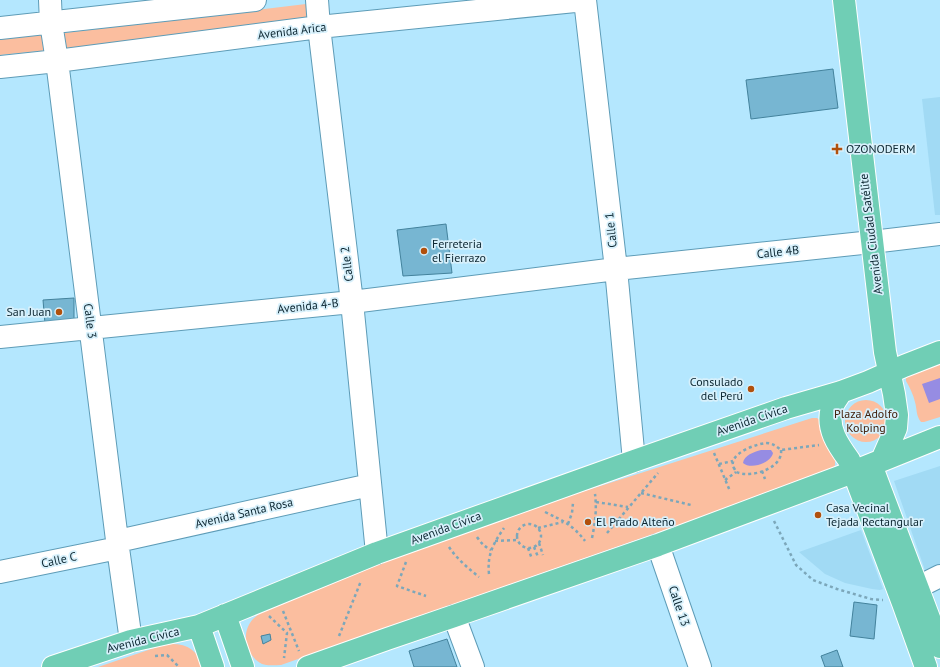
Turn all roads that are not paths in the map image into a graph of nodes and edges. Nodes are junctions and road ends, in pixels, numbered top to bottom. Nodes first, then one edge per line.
1 (50, 0) edge
2 (255, 0) edge
3 (317, 0) edge
4 (585, 0) edge
5 (844, 0) edge
6 (51, 23) junction
7 (319, 27) junction
8 (0, 28) edge
9 (57, 61) junction
10 (0, 67) edge
11 (940, 234) edge
12 (872, 242) junction
13 (616, 269) junction
14 (352, 302) junction
15 (91, 328) junction
16 (0, 337) edge
17 (940, 352) edge
18 (889, 372) junction
19 (841, 392) junction
20 (940, 437) edge
21 (634, 461) junction
22 (869, 465) junction
23 (370, 485) junction
24 (118, 544) junction
25 (658, 545) junction
26 (377, 553) junction
27 (0, 572) edge
28 (940, 576) edge
29 (908, 590) junction
30 (225, 615) junction
31 (454, 616) junction
32 (199, 626) junction
33 (131, 641) junction
34 (940, 647) edge
35 (304, 660) edge
36 (53, 667) edge
37 (213, 667) edge
38 (243, 667) edge
39 (472, 667) edge
40 (700, 667) edge
41 (926, 667) edge

1 - 6 street, Calle 3
2 - 6 street
3 - 7 street, Calle 2
4 - 7 street, Avenida Arica
4 - 13 street, Calle 1
5 - 12 main road, Avenida Ciudad Satélite
6 - 8 street
6 - 9 street, Calle 3
7 - 9 street, Avenida Arica
7 - 14 street, Calle 2
9 - 10 street, Avenida Arica
9 - 15 street, Calle 3
11 - 12 street, Calle 4B
12 - 13 street, Calle 4B
12 - 18 main road, Avenida Ciudad Satélite
13 - 14 street, Avenida 4-B
13 - 21 street, Calle 1
14 - 15 street, Avenida 4-B
14 - 23 street, Calle 2
15 - 16 street, Avenida 4-B
15 - 24 street, Calle 3
17 - 18 main road
18 - 19 main road, Avenida Cívica
18 - 22 main road, Avenida Ciudad Satélite
19 - 21 main road, Avenida Cívica
19 - 22 main road
20 - 22 main road
21 - 26 main road, Avenida Cívica
22 - 25 main road
22 - 29 main road
23 - 24 street, Avenida Santa Rosa
23 - 26 street, Calle 2
24 - 27 street, Calle C
24 - 33 street, Calle 3
25 - 31 main road
25 - 40 street, Calle 13
26 - 30 main road, Avenida Cívica
28 - 29 street
29 - 34 main road
29 - 41 main road
30 - 32 main road, Avenida Cívica
30 - 38 main road
31 - 35 main road
31 - 39 street
32 - 33 main road, Avenida Cívica
32 - 37 main road
33 - 36 main road, Avenida Cívica

